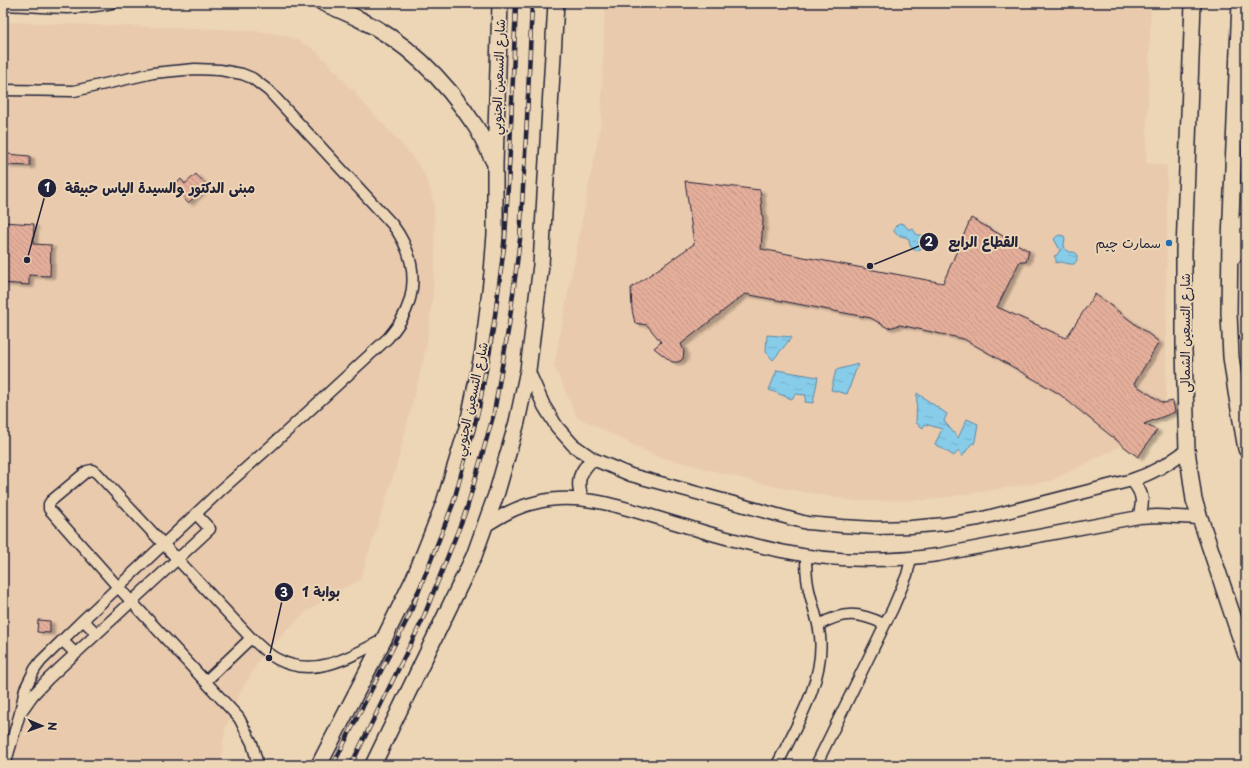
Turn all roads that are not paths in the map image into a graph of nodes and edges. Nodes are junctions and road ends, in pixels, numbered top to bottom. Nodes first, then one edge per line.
1 (112, 3) edge
2 (323, 3) edge
3 (500, 3) edge
4 (556, 3) edge
5 (1193, 3) edge
6 (1240, 3) edge
7 (3, 5) edge
8 (3, 90) edge
9 (495, 164) junction
10 (1246, 220) edge
11 (1229, 272) junction
12 (528, 370) junction
13 (1246, 448) edge
14 (1187, 450) junction
15 (593, 459) junction
16 (1132, 480) junction
17 (582, 499) junction
18 (196, 514) junction
19 (1139, 517) junction
20 (1200, 518) junction
21 (485, 526) junction
22 (164, 544) junction
23 (806, 554) junction
24 (178, 559) junction
25 (911, 559) junction
26 (118, 587) junction
27 (132, 601) junction
28 (83, 620) junction
29 (884, 624) junction
30 (819, 625) junction
31 (97, 634) junction
32 (251, 638) junction
33 (384, 639) junction
34 (62, 640) junction
35 (76, 654) junction
36 (1246, 655) edge
37 (206, 682) junction
38 (20, 713) junction
39 (5, 765) edge
40 (258, 765) edge
41 (319, 765) edge
42 (373, 765) edge
43 (777, 765) edge
44 (816, 765) edge

1 - 7 street
2 - 9 main road
3 - 9 main road, شارع التسعين الجنوبي
4 - 12 main road
5 - 14 main road, شارع التسعين الشمالى
6 - 11 main road
8 - 18 street
9 - 33 main road, شارع التسعين الجنوبي
10 - 11 main road
11 - 13 main road
12 - 15 street
12 - 21 main road
14 - 16 street
14 - 20 main road, شارع التسعين الشمالى
15 - 16 street
15 - 17 street
16 - 19 street
17 - 21 street
17 - 23 street
18 - 22 street
18 - 24 street
19 - 20 street
19 - 25 street
20 - 36 main road, شارع التسعين الشمالى
21 - 42 main road
22 - 24 street
22 - 26 street
22 - 26 street
23 - 25 street
23 - 30 street
24 - 27 street
24 - 32 street
25 - 29 street
26 - 27 street
26 - 28 street
27 - 31 street
27 - 37 street
28 - 31 street
28 - 34 street
29 - 30 street
29 - 44 street
30 - 43 street
31 - 35 street
32 - 33 street
32 - 37 street
33 - 41 main road, شارع التسعين الجنوبي
34 - 35 street
34 - 38 street
35 - 38 street
37 - 40 street
38 - 39 street

